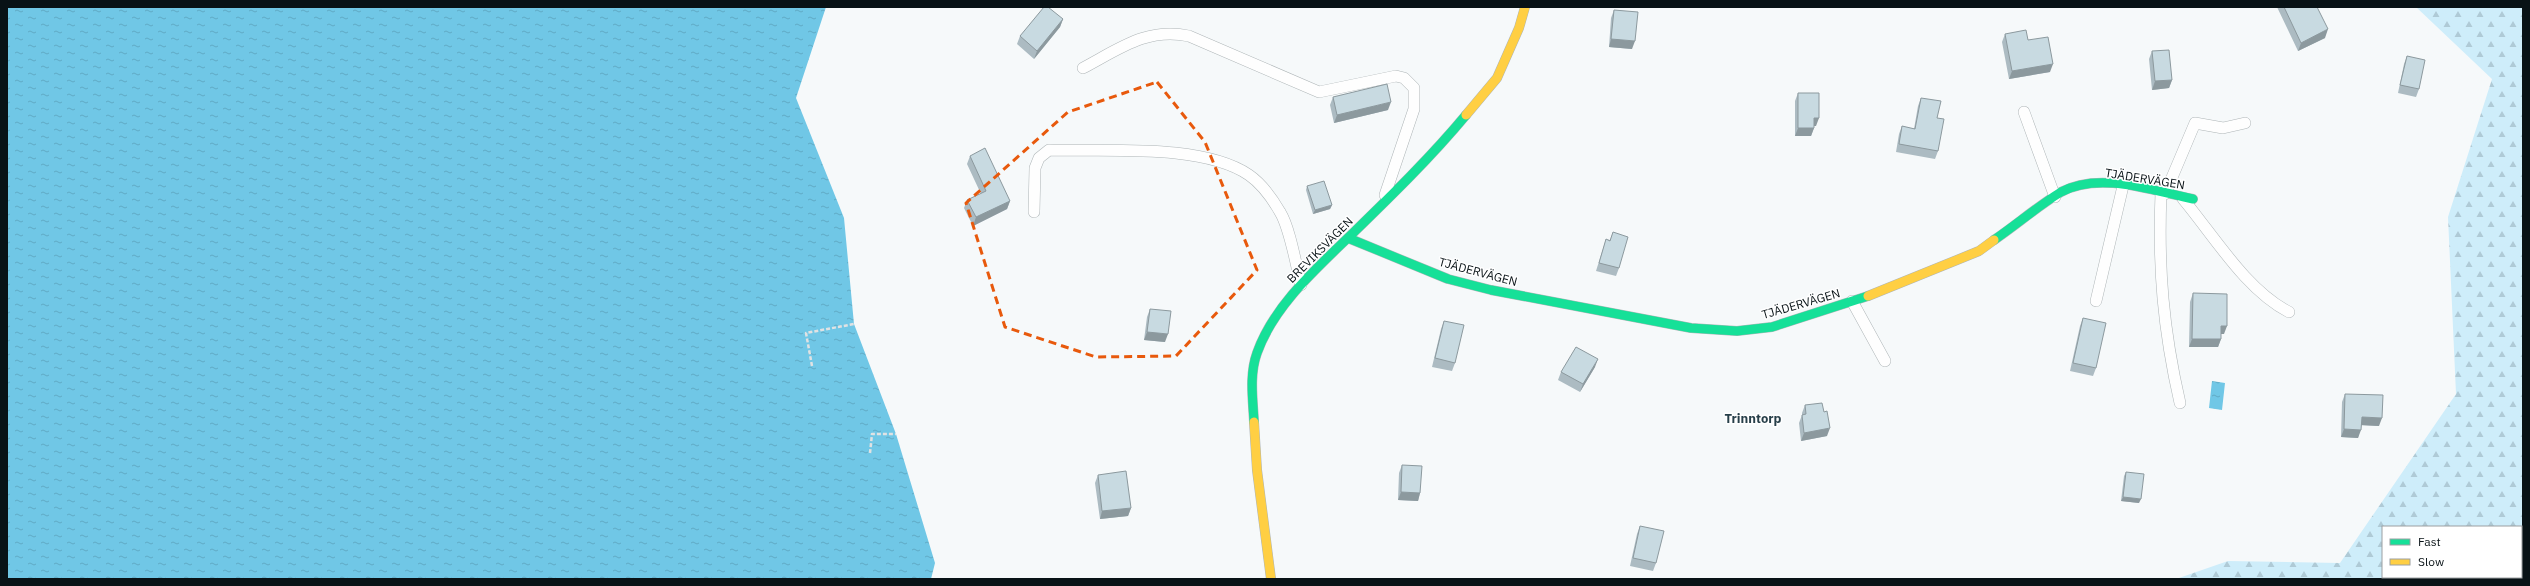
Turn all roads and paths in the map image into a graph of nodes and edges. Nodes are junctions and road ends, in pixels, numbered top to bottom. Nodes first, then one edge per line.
1 (1525, 7) edge
2 (1083, 68) dead end
3 (2024, 112) dead end
4 (2245, 123) dead end
5 (2123, 186) junction
6 (2163, 193) junction
7 (2054, 197) junction
8 (2182, 197) junction
9 (2193, 199) dead end
10 (1380, 207) junction
11 (1034, 212) dead end
12 (1348, 238) junction
13 (1301, 285) junction
14 (1852, 301) junction
15 (2096, 301) dead end
16 (2289, 312) dead end
17 (854, 324) dead end
18 (1885, 361) dead end
19 (812, 366) dead end
20 (2180, 403) dead end
21 (896, 434) dead end
22 (870, 453) dead end
23 (1271, 579) edge

1 - 10 street, BREVIKSVÄGEN
2 - 10 lane
3 - 7 lane
4 - 6 lane
5 - 6 street, TJÄDERVÄGEN
5 - 7 street, TJÄDERVÄGEN
5 - 15 lane
6 - 8 street, TJÄDERVÄGEN
6 - 20 lane
7 - 14 street, TJÄDERVÄGEN
8 - 9 street, TJÄDERVÄGEN
8 - 16 lane
10 - 12 street, BREVIKSVÄGEN
11 - 13 lane
12 - 13 street, BREVIKSVÄGEN
12 - 14 street, TJÄDERVÄGEN
13 - 23 street, BREVIKSVÄGEN
14 - 18 lane
17 - 19 path
21 - 22 path

